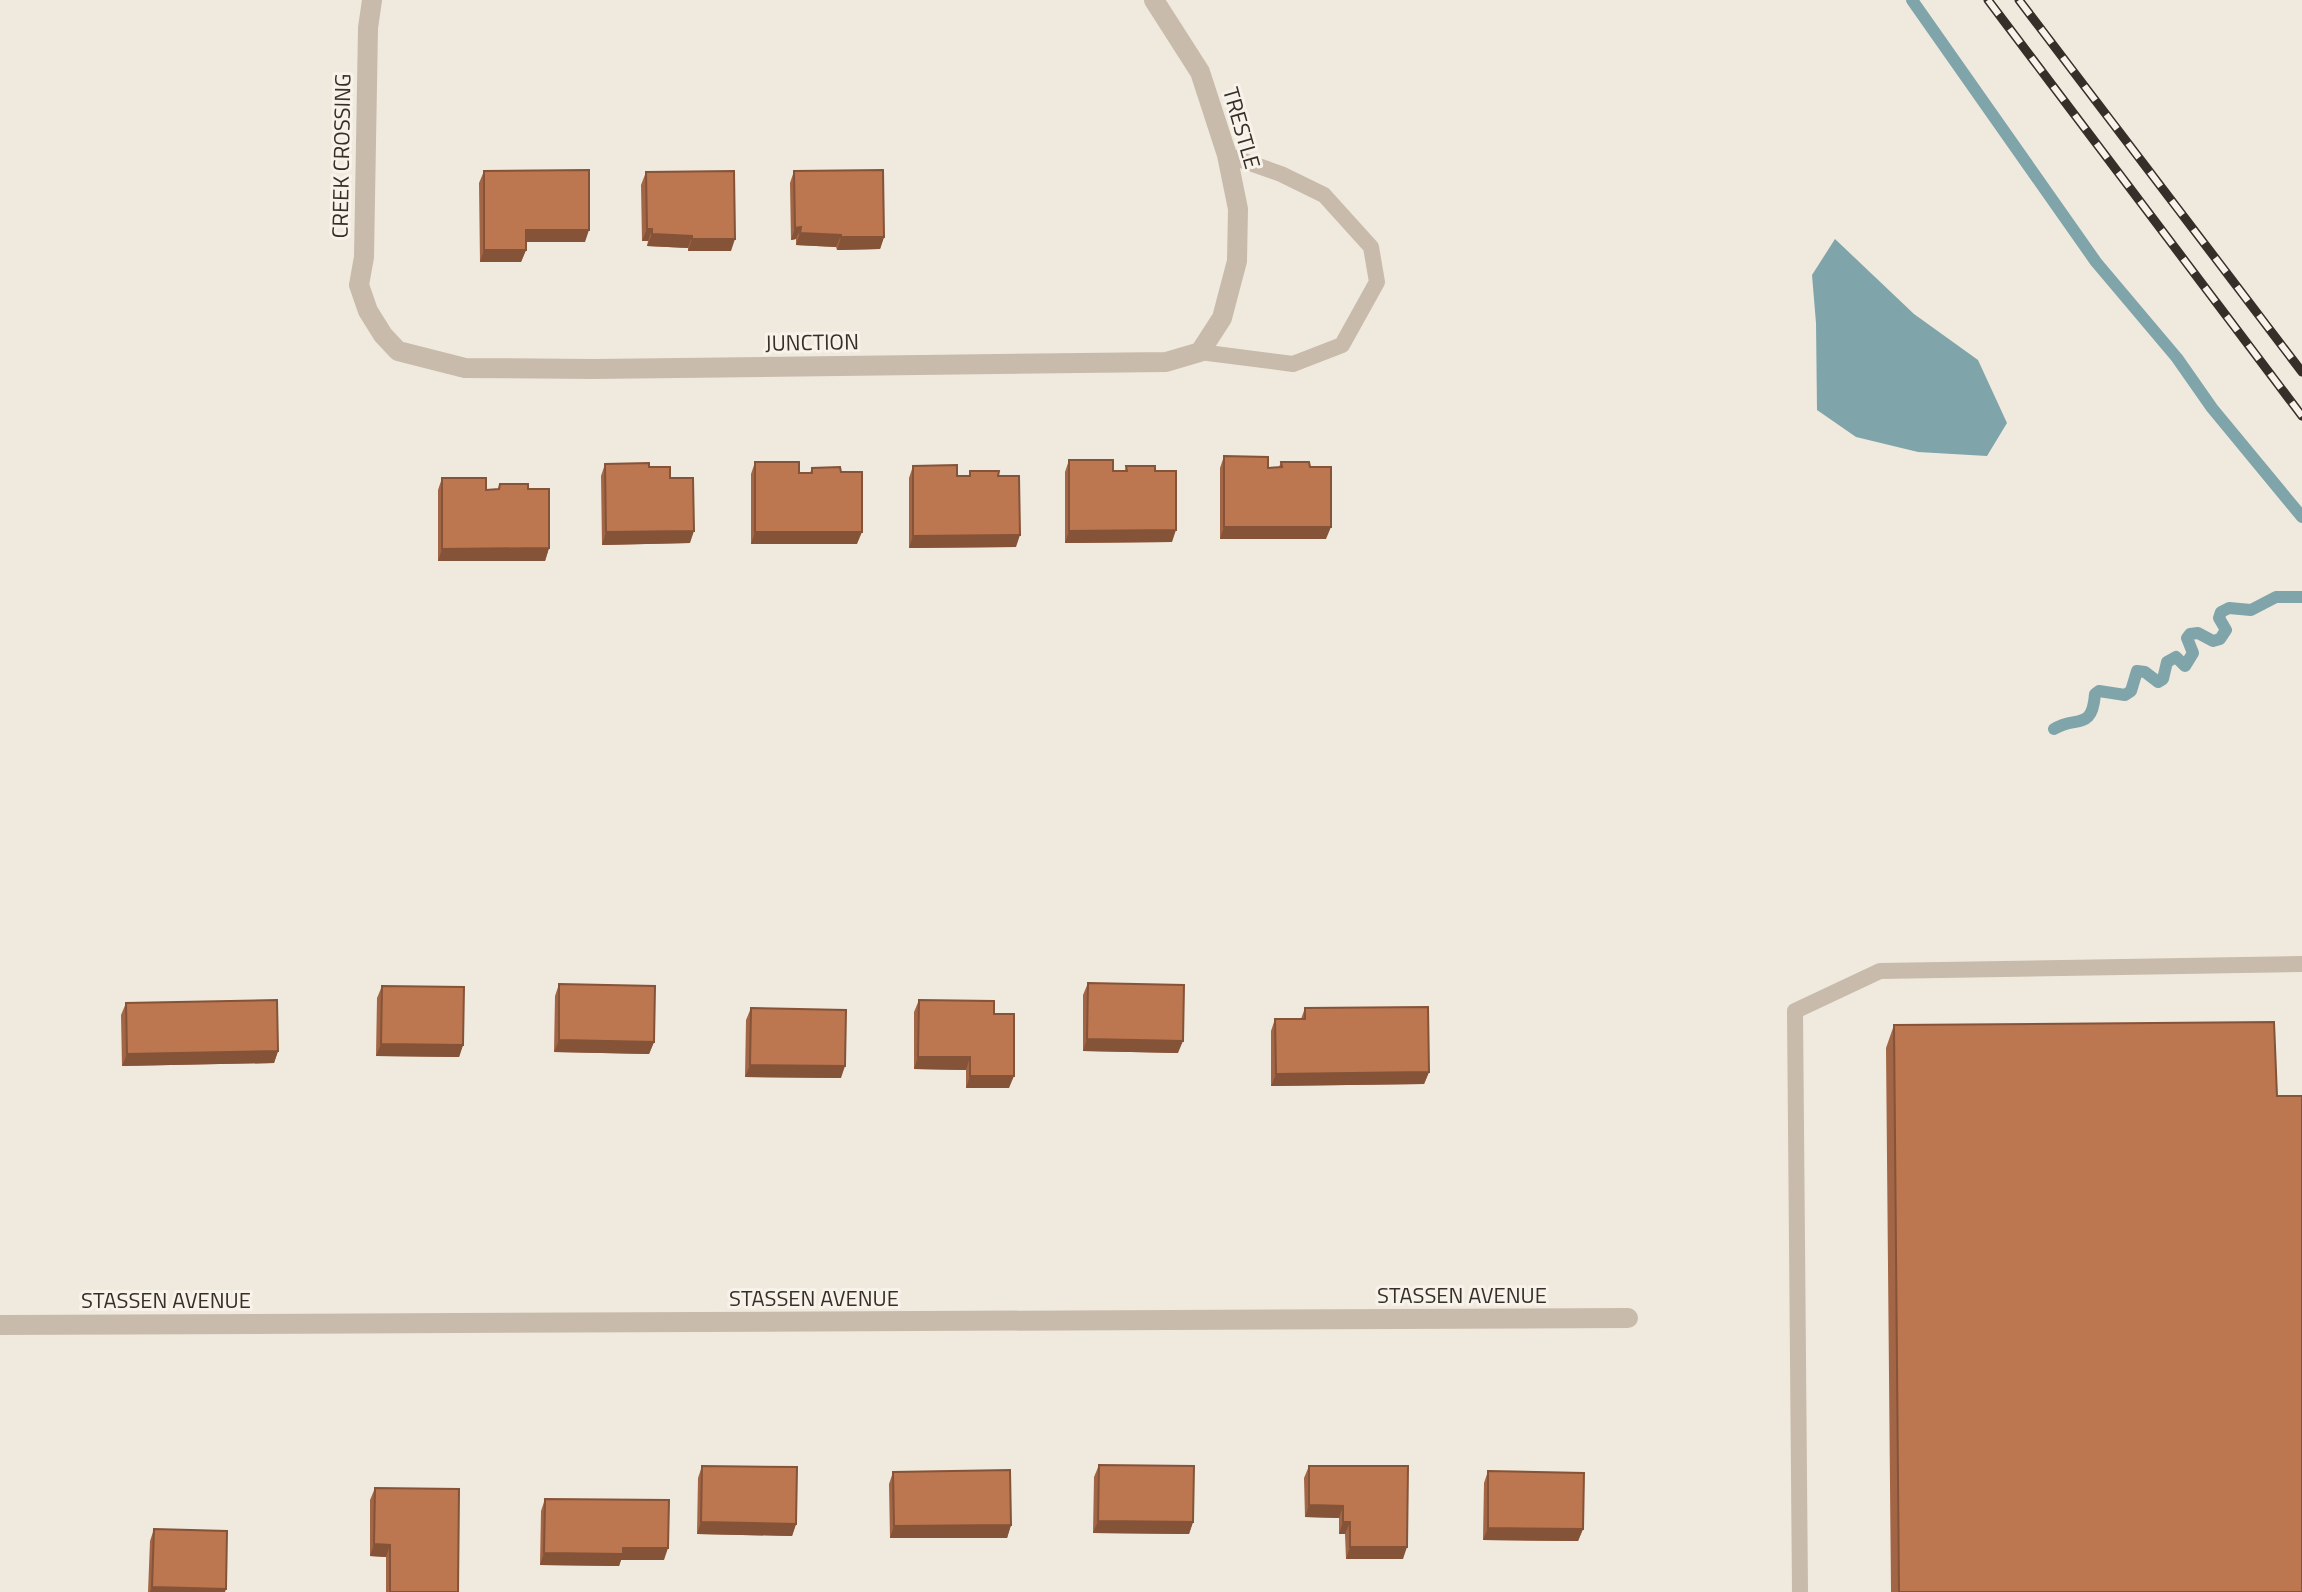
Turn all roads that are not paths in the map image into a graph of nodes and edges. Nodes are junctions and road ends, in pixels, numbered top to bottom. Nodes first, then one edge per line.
1 (372, 0) edge
2 (1154, 0) edge
3 (1227, 155) junction
4 (368, 311) joint
5 (1200, 352) junction
6 (2302, 964) edge
7 (1628, 1318) dead end
8 (0, 1325) edge
9 (1800, 1592) edge

1 - 4 street, CREEK CROSSING
2 - 3 street, TRESTLE
3 - 5 street, TRESTLE
3 - 5 lane
4 - 5 street, JUNCTION
6 - 9 lane
7 - 8 street, STASSEN AVENUE

